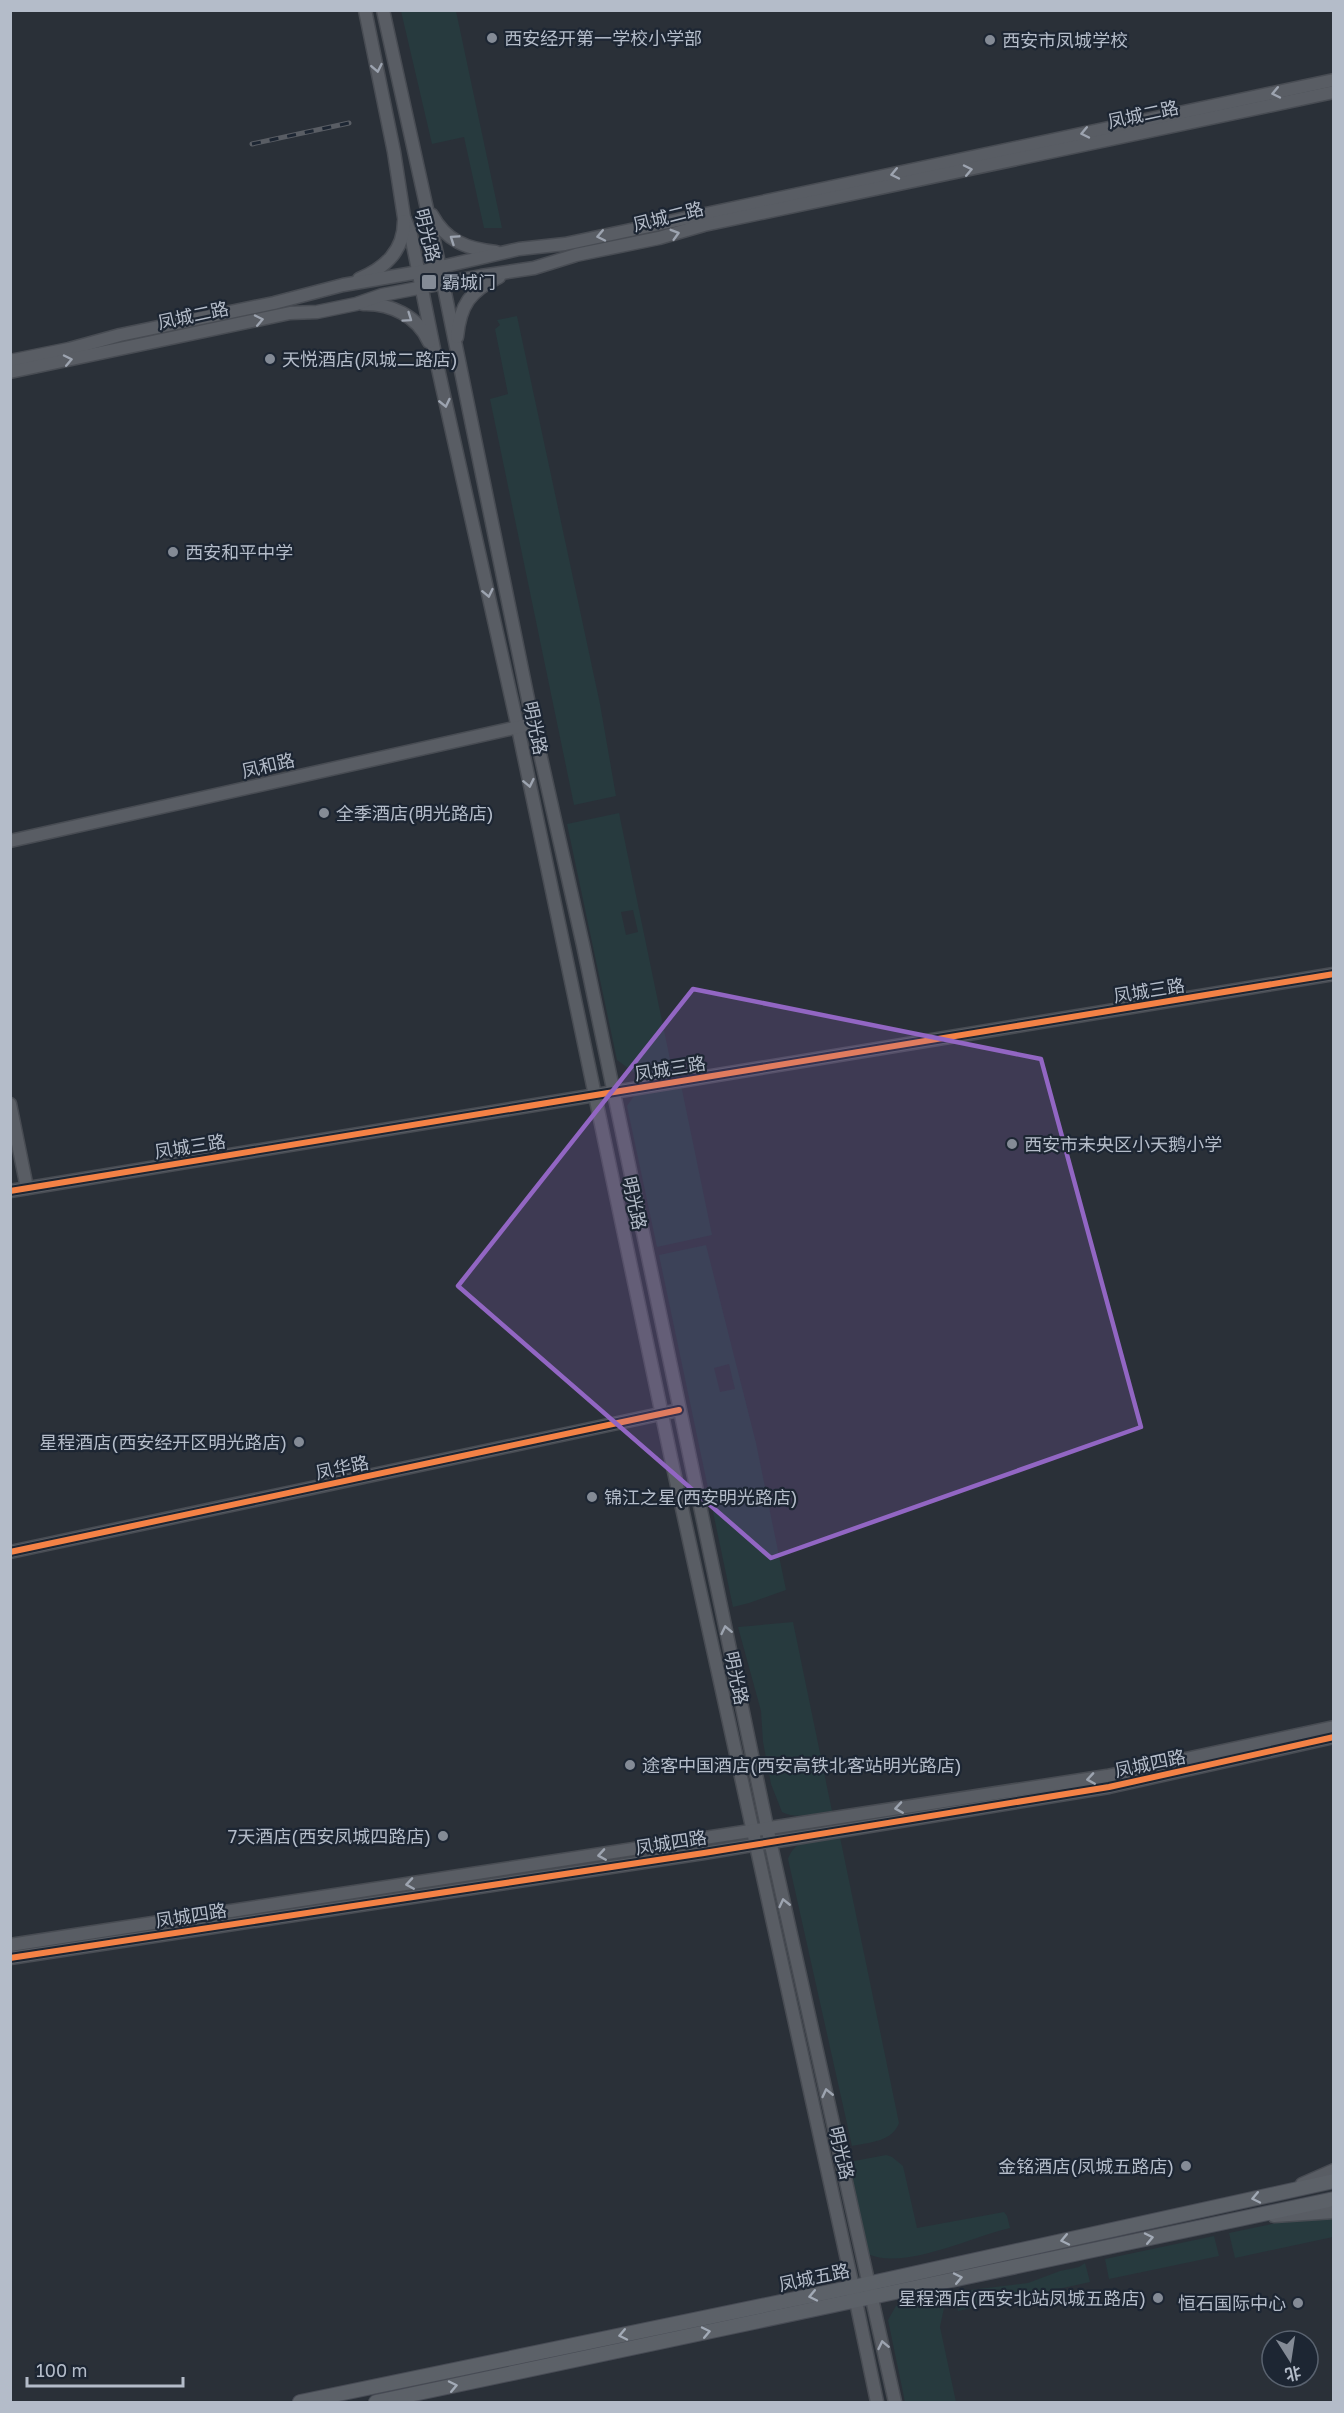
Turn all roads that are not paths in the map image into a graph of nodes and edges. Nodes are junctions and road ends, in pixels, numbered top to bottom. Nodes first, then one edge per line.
1 (365, 10) edge
2 (383, 10) edge
3 (1334, 80) edge
4 (1334, 92) edge
5 (424, 197) junction
6 (404, 217) junction
7 (503, 253) junction
8 (440, 268) junction
9 (419, 272) junction
10 (515, 272) junction
11 (442, 284) junction
12 (343, 285) junction
13 (422, 287) junction
14 (356, 304) junction
15 (457, 359) junction
16 (10, 361) edge
17 (437, 364) junction
18 (10, 372) edge
19 (533, 724) junction
20 (518, 728) junction
21 (10, 840) edge
22 (1334, 974) edge
23 (614, 1092) junction
24 (594, 1096) junction
25 (10, 1104) edge
26 (27, 1188) junction
27 (10, 1191) edge
28 (679, 1410) junction
29 (662, 1414) junction
30 (10, 1552) edge
31 (1334, 1727) edge
32 (1334, 1737) edge
33 (767, 1827) junction
34 (752, 1830) junction
35 (771, 1841) junction
36 (755, 1844) junction
37 (10, 1945) edge
38 (10, 1958) edge
39 (1334, 2170) edge
40 (1334, 2181) edge
41 (1284, 2192) junction
42 (1334, 2199) edge
43 (1334, 2212) edge
44 (1249, 2217) junction
45 (870, 2290) junction
46 (854, 2294) junction
47 (300, 2403) edge
48 (376, 2403) edge
49 (877, 2403) edge
50 (895, 2403) edge

1 -> 6 main road, 明光路
2 - 5 main road, 明光路
3 -> 7 main road, 凤城二路
10 -> 4 main road, 凤城二路
7 -> 5 main road
5 - 8 main road, 明光路
6 - 9 main road, 明光路
6 - 12 main road
7 - 8 main road, 凤城二路
8 - 9 main road, 凤城二路
8 - 11 main road, 明光路
9 - 12 main road, 凤城二路
9 - 13 main road, 明光路
10 - 11 main road, 凤城二路
10 - 15 main road
11 - 13 main road, 凤城二路
11 - 15 main road, 明光路
12 - 16 main road, 凤城二路
13 - 14 main road, 凤城二路
13 - 17 main road, 明光路
14 -> 17 main road
18 -> 14 main road, 凤城二路
15 - 19 main road, 明光路
17 -> 20 main road, 明光路
19 - 20 main road, 凤和路
19 - 23 main road, 明光路
20 - 21 main road, 凤和路
20 -> 24 main road, 明光路
22 - 23 main road, 凤城三路
23 - 24 main road, 凤城三路
23 - 28 main road, 明光路
24 - 26 main road, 凤城三路
24 - 29 main road, 明光路
25 - 26 main road
26 - 27 main road, 凤城三路
28 - 29 main road, 凤华路
33 -> 28 main road, 明光路
29 - 30 main road, 凤华路
29 - 34 main road, 明光路
31 -> 33 main road, 凤城四路
32 - 35 main road, 凤城四路
33 - 34 main road, 凤城四路
33 - 35 main road, 明光路
34 - 36 main road, 明光路
34 -> 37 main road, 凤城四路
35 - 36 main road, 凤城四路
45 -> 35 main road, 明光路
36 - 38 main road, 凤城四路
36 - 46 main road, 明光路
39 - 41 main road
40 - 41 main road, 凤城五路
41 -> 45 main road, 凤城五路
42 - 44 main road, 凤城五路
43 - 44 main road
45 -> 44 main road, 凤城五路
45 - 46 main road, 凤城五路
50 -> 45 main road, 明光路
46 -> 47 main road, 凤城五路
48 -> 46 main road, 凤城五路
46 - 49 main road, 明光路

